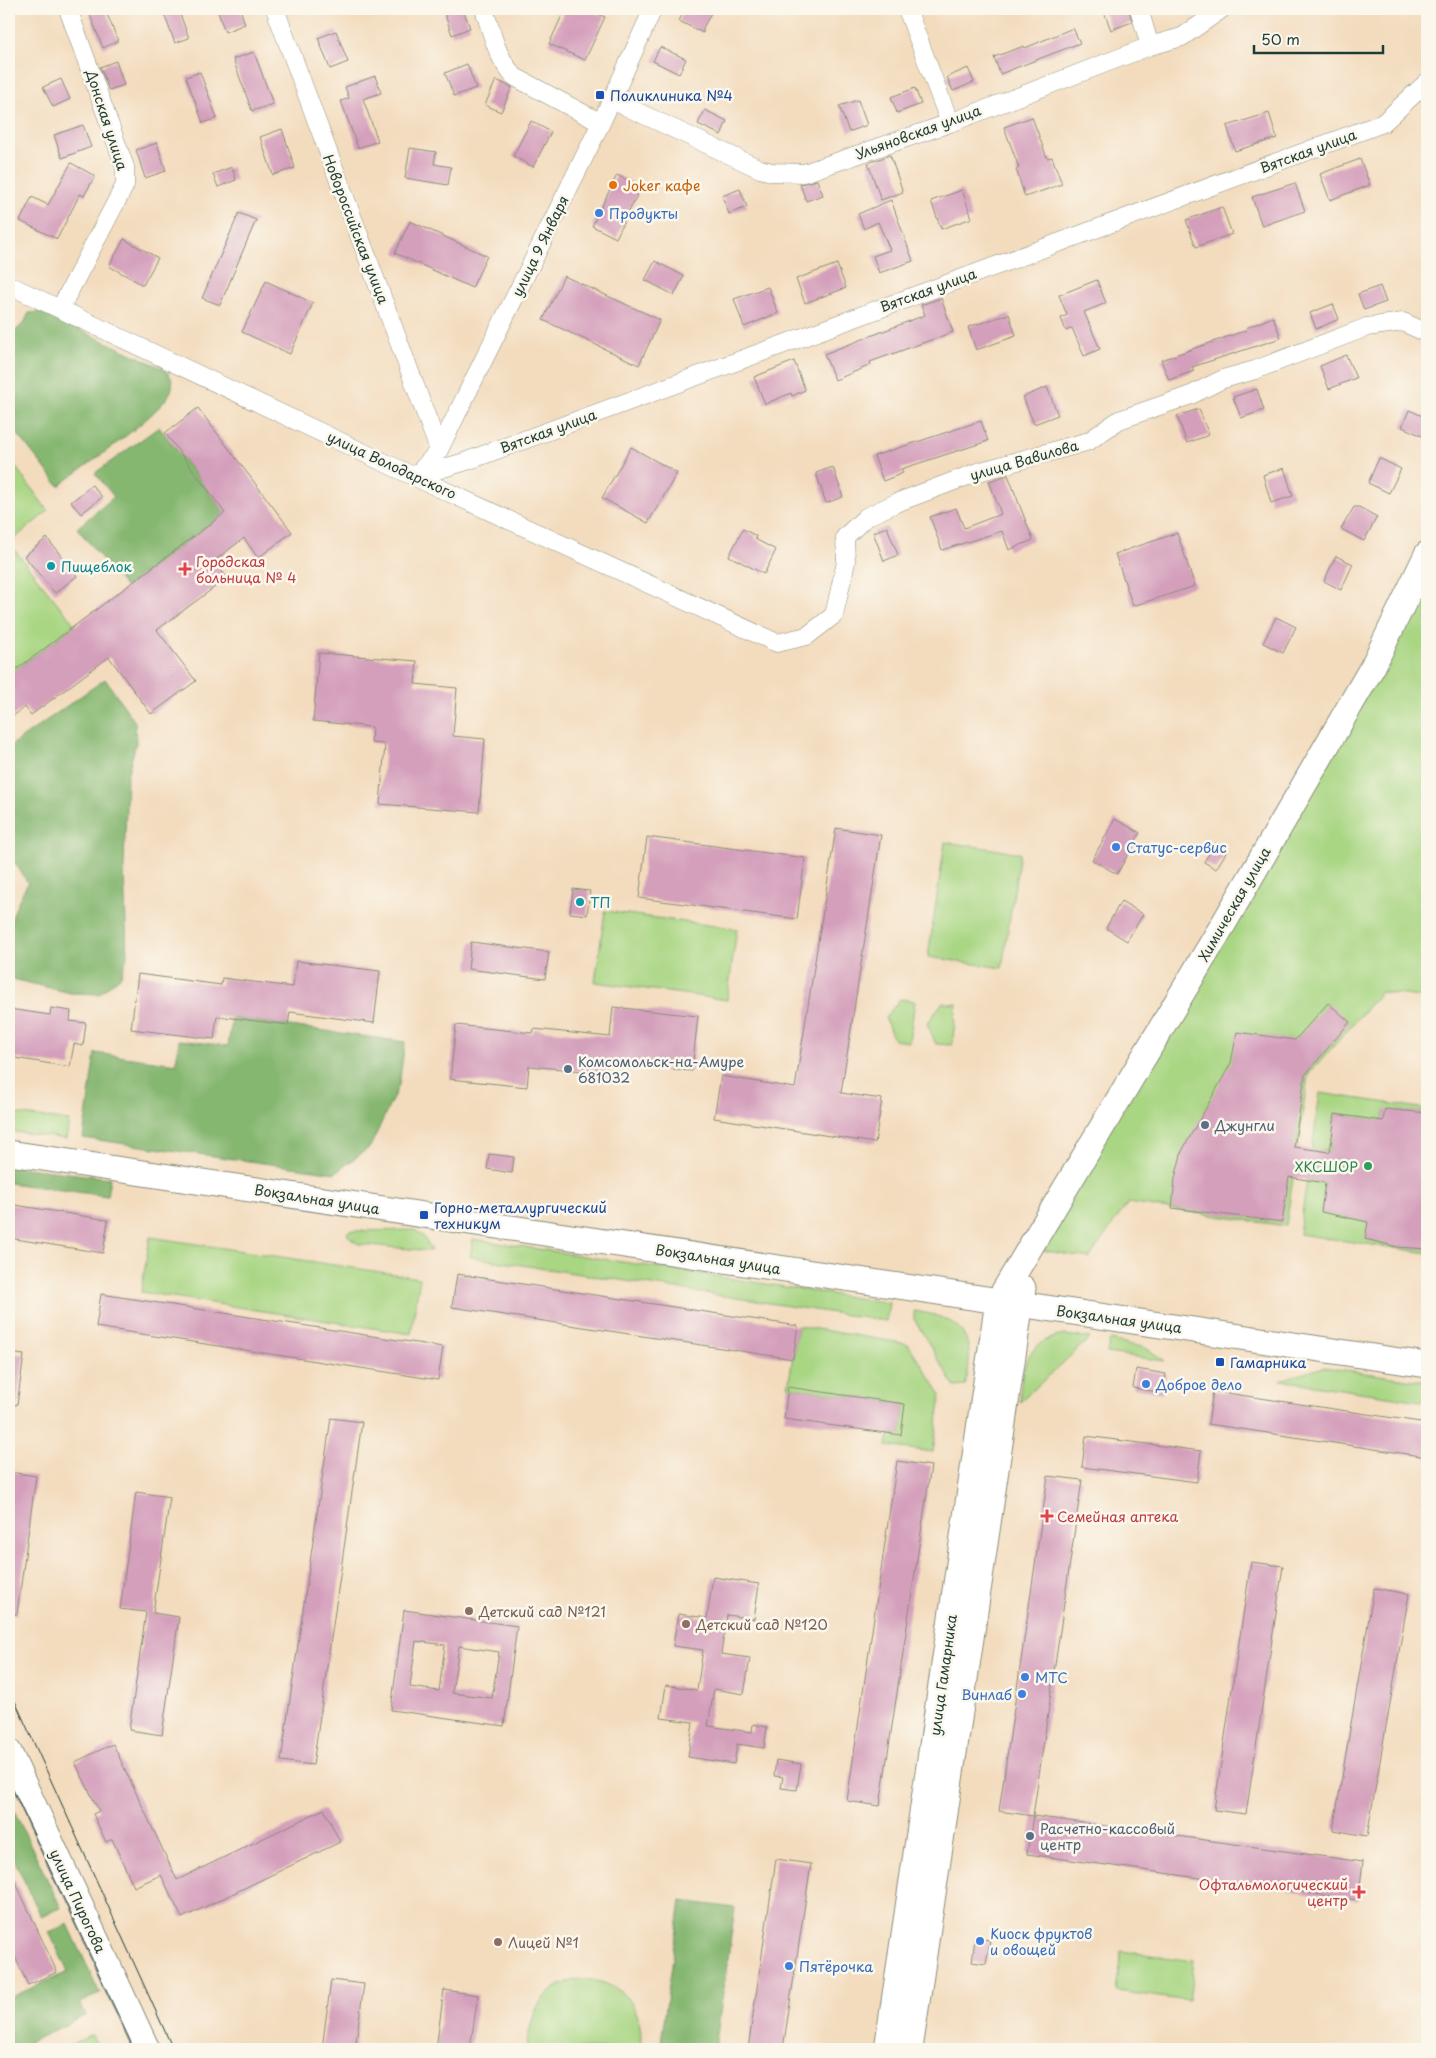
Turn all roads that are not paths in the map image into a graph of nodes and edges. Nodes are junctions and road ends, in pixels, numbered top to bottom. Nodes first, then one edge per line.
1 (68, 9) edge
2 (275, 9) edge
3 (484, 9) edge
4 (654, 9) edge
5 (907, 9) edge
6 (1140, 9) edge
7 (1222, 9) edge
8 (1150, 46) junction
9 (1427, 82) edge
10 (612, 100) junction
11 (950, 122) junction
12 (601, 123) junction
13 (9, 285) edge
14 (60, 309) junction
15 (1427, 333) edge
16 (439, 450) junction
17 (416, 477) junction
18 (1427, 554) edge
19 (777, 643) joint
20 (9, 1153) edge
21 (1009, 1303) junction
22 (1427, 1365) edge
23 (9, 1752) edge
24 (147, 2049) edge
25 (887, 2049) edge
26 (910, 2049) edge

1 - 14 street, Донская улица
2 - 16 street, Новороссийская улица
3 - 12 street
4 - 10 street, улица 9 Января
5 - 11 street
6 - 8 street
7 - 8 street, Ульяновская улица
8 - 11 street, Ульяновская улица
9 - 17 street, Вятская улица
10 - 11 street, Ульяновская улица
10 - 12 street, улица 9 Января
12 - 16 street, улица 9 Января
13 - 14 street, улица Володарского
14 - 17 street, улица Володарского
15 - 19 street, улица Вавилова
16 - 17 street, улица 9 Января
17 - 19 street, улица Володарского
18 - 21 street, Химическая улица
20 - 21 street, Вокзальная улица
21 - 22 street, Вокзальная улица
21 - 25 street, улица Гамарника
21 - 26 street, улица Гамарника
23 - 24 street, улица Пирогова

